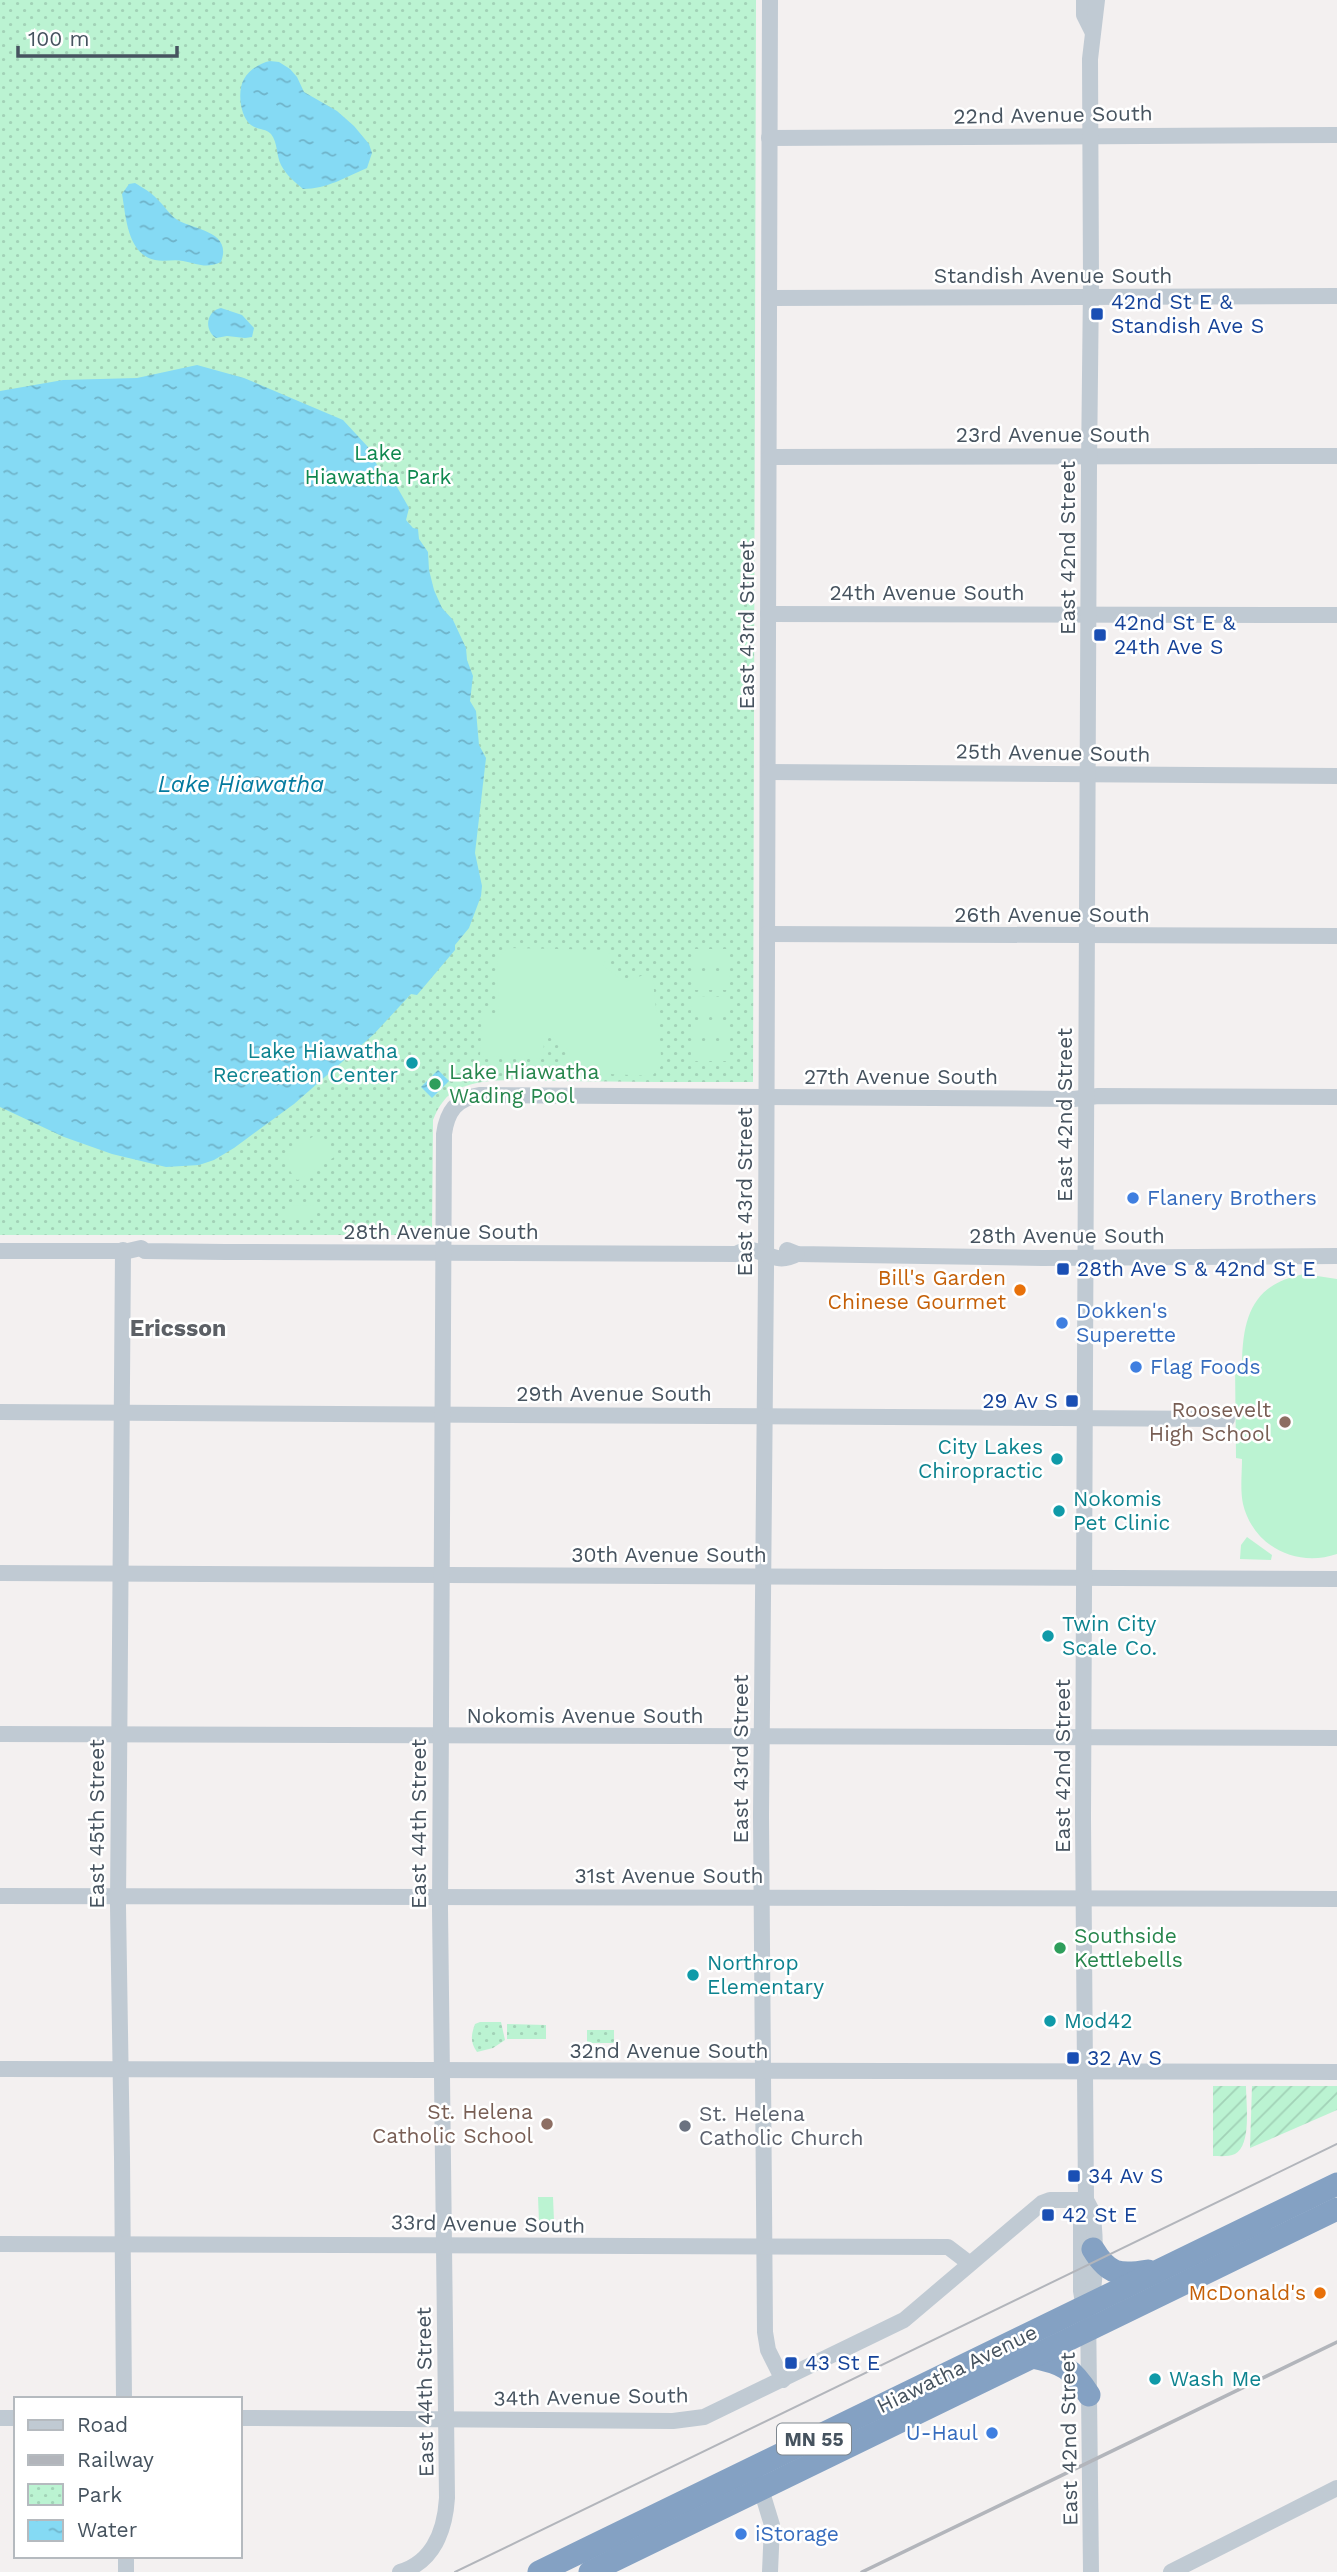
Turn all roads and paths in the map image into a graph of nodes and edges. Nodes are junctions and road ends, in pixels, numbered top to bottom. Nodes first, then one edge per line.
1 (770, 0) edge
2 (1084, 0) edge
3 (1097, 0) edge
4 (1092, 31) junction
5 (1337, 135) edge
6 (1090, 137) junction
7 (769, 138) junction
8 (1091, 296) junction
9 (1337, 296) edge
10 (770, 298) junction
11 (1089, 455) junction
12 (1337, 456) edge
13 (770, 457) junction
14 (768, 614) junction
15 (1088, 614) junction
16 (1337, 615) edge
17 (768, 772) junction
18 (1088, 775) junction
19 (1337, 776) edge
20 (767, 934) junction
21 (1087, 936) junction
22 (1337, 936) edge
23 (1337, 1097) edge
24 (466, 1098) joint
25 (766, 1098) junction
26 (1087, 1098) junction
27 (125, 1250) junction
28 (0, 1251) edge
29 (444, 1253) junction
30 (766, 1255) junction
31 (1337, 1256) edge
32 (1085, 1257) junction
33 (0, 1412) edge
34 (122, 1412) junction
35 (443, 1414) junction
36 (765, 1416) junction
37 (1087, 1418) junction
38 (1227, 1419) dead end
39 (0, 1573) edge
40 (121, 1573) junction
41 (442, 1575) junction
42 (763, 1577) junction
43 (1086, 1578) junction
44 (1337, 1579) edge
45 (0, 1734) edge
46 (118, 1735) junction
47 (440, 1736) junction
48 (762, 1738) junction
49 (1337, 1738) edge
50 (1084, 1739) junction
51 (0, 1896) edge
52 (118, 1896) junction
53 (440, 1896) junction
54 (762, 1898) junction
55 (1084, 1899) junction
56 (1337, 1899) edge
57 (0, 2069) edge
58 (120, 2069) junction
59 (441, 2071) junction
60 (764, 2072) junction
61 (1086, 2073) junction
62 (1337, 2073) edge
63 (1337, 2184) edge
64 (1086, 2200) junction
65 (1337, 2209) edge
66 (0, 2244) edge
67 (122, 2244) junction
68 (444, 2244) junction
69 (764, 2246) junction
70 (1093, 2249) junction
71 (969, 2263) junction
72 (1168, 2267) junction
73 (1088, 2305) junction
74 (1088, 2329) junction
75 (1032, 2357) junction
76 (783, 2380) junction
77 (1089, 2395) junction
78 (124, 2397) edge
79 (242, 2418) edge
80 (446, 2419) junction
81 (1337, 2488) edge
82 (761, 2489) junction
83 (400, 2572) edge
84 (539, 2572) edge
85 (590, 2572) edge
86 (770, 2572) edge
87 (1091, 2572) edge
88 (1171, 2572) edge

1 - 7 street, East 43rd Street
2 - 4 street, East 42nd Street
3 - 4 street, East 42nd Street
4 - 6 street, East 42nd Street
5 - 6 street, 22nd Avenue South
6 - 7 street, 22nd Avenue South
6 - 8 street, East 42nd Street
7 - 10 street, East 43rd Street
8 - 9 street, Standish Avenue South
8 - 10 street, Standish Avenue South
8 - 11 street, East 42nd Street
10 - 13 street, East 43rd Street
11 - 12 street, 23rd Avenue South
11 - 13 street, 23rd Avenue South
11 - 15 street, East 42nd Street
13 - 14 street, East 43rd Street
14 - 15 street, 24th Avenue South
14 - 17 street, East 43rd Street
15 - 16 street, 24th Avenue South
15 - 18 street, East 42nd Street
17 - 18 street, 25th Avenue South
17 - 20 street, East 43rd Street
18 - 19 street, 25th Avenue South
18 - 21 street, East 42nd Street
20 - 21 street, 26th Avenue South
20 - 25 street, East 43rd Street
21 - 22 street, 26th Avenue South
21 - 26 street, East 42nd Street
23 - 26 street, 27th Avenue South
24 - 25 street, 27th Avenue South
24 - 29 street, East 44th Street
25 - 26 street, 27th Avenue South
25 - 30 street, East 43rd Street
26 - 32 street, East 42nd Street
27 - 28 street, 28th Avenue South
27 - 29 street, 28th Avenue South
27 - 34 street, East 45th Street
29 - 30 street, 28th Avenue South
29 - 35 street, East 44th Street
30 - 32 street, 28th Avenue South
30 - 36 street, East 43rd Street
31 - 32 street, 28th Avenue South
32 - 37 street, East 42nd Street
33 - 34 street, 29th Avenue South
34 - 35 street, 29th Avenue South
34 - 40 street, East 45th Street
35 - 36 street, 29th Avenue South
35 - 41 street, East 44th Street
36 - 37 street, 29th Avenue South
36 - 42 street, East 43rd Street
37 - 38 street, 29th Avenue South
37 - 43 street, East 42nd Street
39 - 40 street, 30th Avenue South
40 - 41 street, 30th Avenue South
40 - 46 street, East 45th Street
41 - 42 street, 30th Avenue South
41 - 47 street, East 44th Street
42 - 43 street, 30th Avenue South
42 - 48 street, East 43rd Street
43 - 44 street, 30th Avenue South
43 - 50 street, East 42nd Street
45 - 46 street, Nokomis Avenue South
46 - 47 street, Nokomis Avenue South
46 - 52 street, East 45th Street
47 - 48 street, Nokomis Avenue South
47 - 53 street, East 44th Street
48 - 50 street, Nokomis Avenue South
48 - 54 street, East 43rd Street
49 - 50 street, Nokomis Avenue South
50 - 55 street, East 42nd Street
51 - 52 street, 31st Avenue South
52 - 53 street, 31st Avenue South
52 - 58 street, East 45th Street
53 - 54 street, 31st Avenue South
53 - 59 street, East 44th Street
54 - 55 street, 31st Avenue South
54 - 60 street, East 43rd Street
55 - 56 street, 31st Avenue South
55 - 61 street, East 42nd Street
57 - 58 street, 32nd Avenue South
58 - 59 street, 32nd Avenue South
58 - 67 street, East 45th Street
59 - 60 street, 32nd Avenue South
59 - 68 street, East 44th Street
60 - 61 street, 32nd Avenue South
60 - 69 street, East 43rd Street
61 - 62 street, 32nd Avenue South
61 - 64 street, East 42nd Street
63 - 72 highway, Hiawatha Avenue / MN 55
64 - 70 street, East 42nd Street
64 - 71 street, 34th Avenue South
64 - 73 street, East 42nd Street
65 - 74 highway, Hiawatha Avenue / MN 55
66 - 67 street, 33rd Avenue South
67 - 68 street, 33rd Avenue South
67 - 78 street, East 45th Street
68 - 69 street, 33rd Avenue South
68 - 80 street, East 44th Street
69 - 71 street, 33rd Avenue South
69 - 76 street, East 43rd Street
70 - 72 highway
70 - 73 street, East 42nd Street
71 - 76 street, 34th Avenue South
72 - 73 highway, Hiawatha Avenue / MN 55
73 - 74 street, East 42nd Street
73 - 84 highway, Hiawatha Avenue / MN 55
74 - 75 highway, Hiawatha Avenue / MN 55
74 - 77 street, East 42nd Street
75 - 77 highway
75 - 82 highway, Hiawatha Avenue / MN 55
76 - 80 street, 34th Avenue South
77 - 87 street, East 42nd Street
79 - 80 street, 34th Avenue South
80 - 83 street, East 44th Street
81 - 88 street
82 - 85 highway, Hiawatha Avenue / MN 55
82 - 86 street

